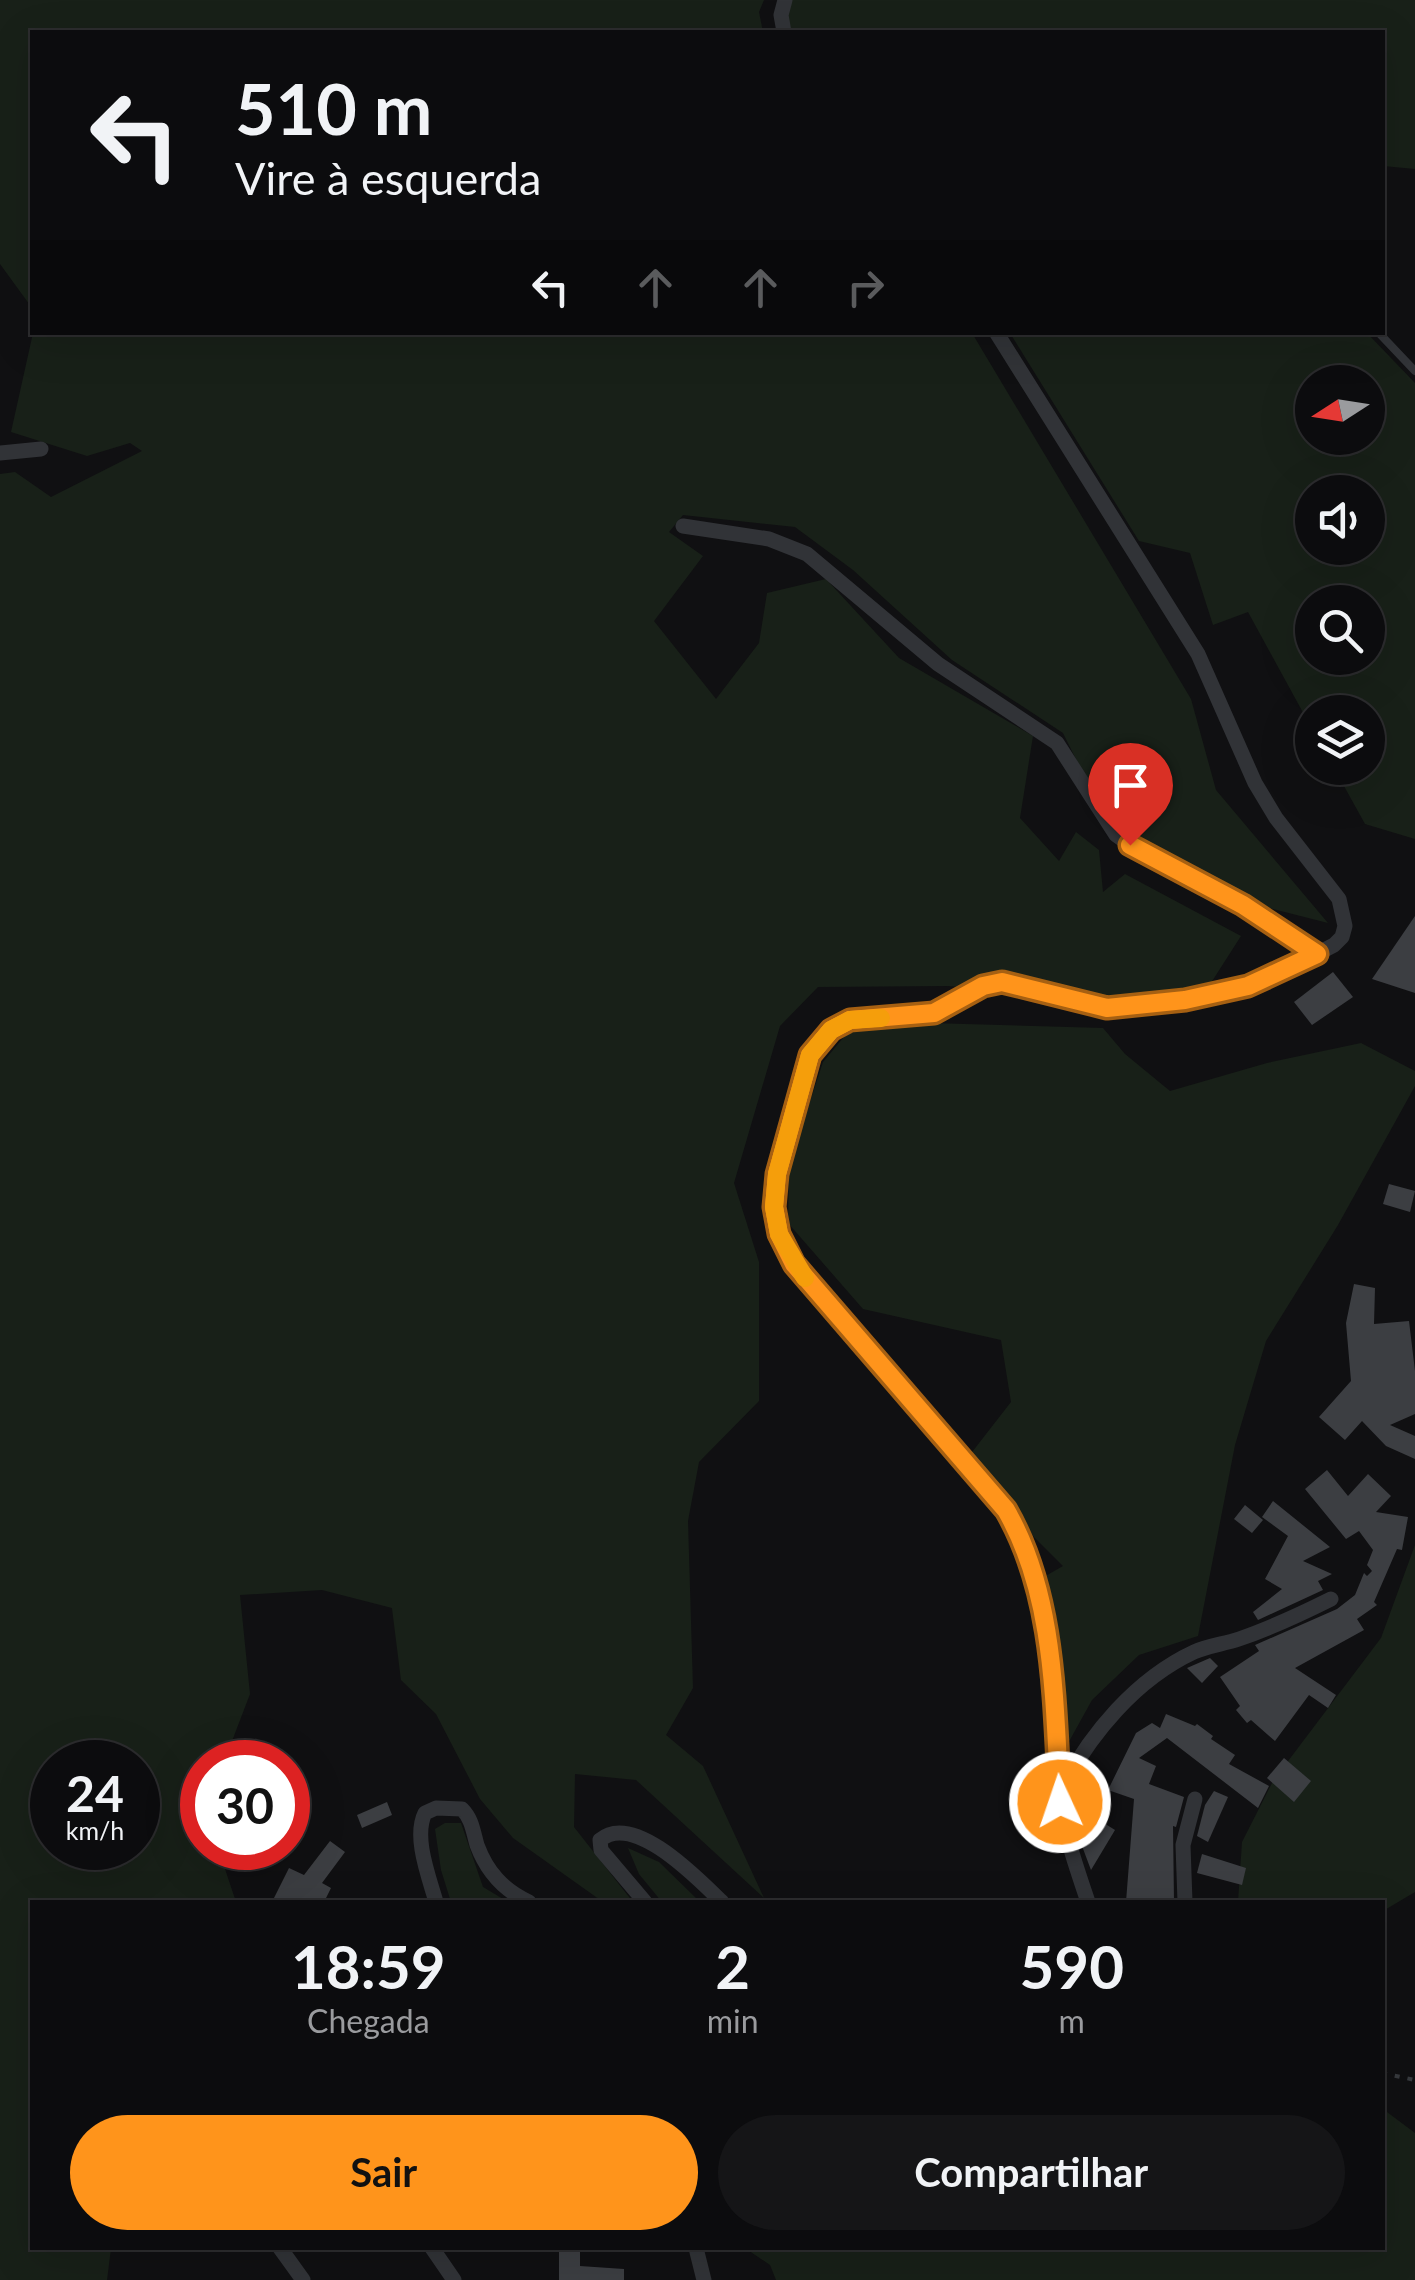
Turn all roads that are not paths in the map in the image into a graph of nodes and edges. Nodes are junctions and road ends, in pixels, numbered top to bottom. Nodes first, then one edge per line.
1 (785, 0) edge
2 (784, 30) edge
3 (998, 335) edge
4 (1381, 335) edge
5 (1415, 370) edge
6 (42, 448) dead end
7 (0, 454) edge
8 (683, 526) dead end
9 (1317, 954) junction
10 (1331, 1599) dead end
11 (1060, 1793) junction
12 (1195, 1799) dead end
13 (436, 1900) edge
14 (526, 1900) edge
15 (643, 1900) edge
16 (720, 1900) edge
17 (1087, 1900) edge
18 (1185, 1900) edge
19 (281, 2250) edge
20 (433, 2250) edge
21 (696, 2250) edge
22 (303, 2280) edge
23 (454, 2280) edge
24 (704, 2280) edge

1 - 2 street
3 - 9 street
4 - 5 lane
6 - 7 street
8 - 9 street
9 - 11 street
10 - 11 street
11 - 17 street
12 - 18 street
13 - 14 street
15 - 16 street
19 - 22 street
20 - 23 street
21 - 24 street

